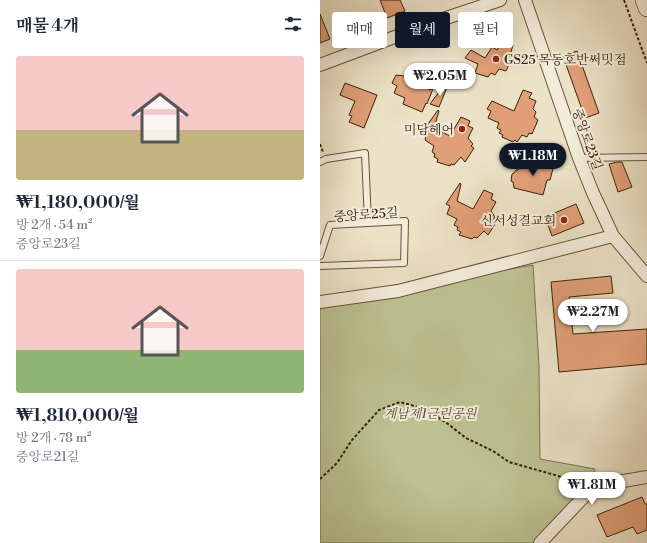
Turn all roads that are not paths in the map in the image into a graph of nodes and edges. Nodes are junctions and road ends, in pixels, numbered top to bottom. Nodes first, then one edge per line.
1 (500, 0) edge
2 (525, 0) edge
3 (644, 0) edge
4 (647, 8) edge
5 (320, 65) edge
6 (647, 157) edge
7 (579, 158) junction
8 (320, 162) edge
9 (368, 223) junction
10 (612, 236) junction
11 (320, 256) edge
12 (320, 266) edge
13 (647, 276) edge
14 (320, 302) edge
15 (647, 477) edge
16 (540, 543) edge

1 - 5 street
2 - 7 street, 중앙로23길
3 - 4 main road
6 - 7 lane
7 - 10 street, 중앙로23길
8 - 9 lane
9 - 11 lane, 중앙로25길
9 - 12 lane, 중앙로25길
10 - 13 street, 중앙로23길
10 - 14 street
15 - 16 street

